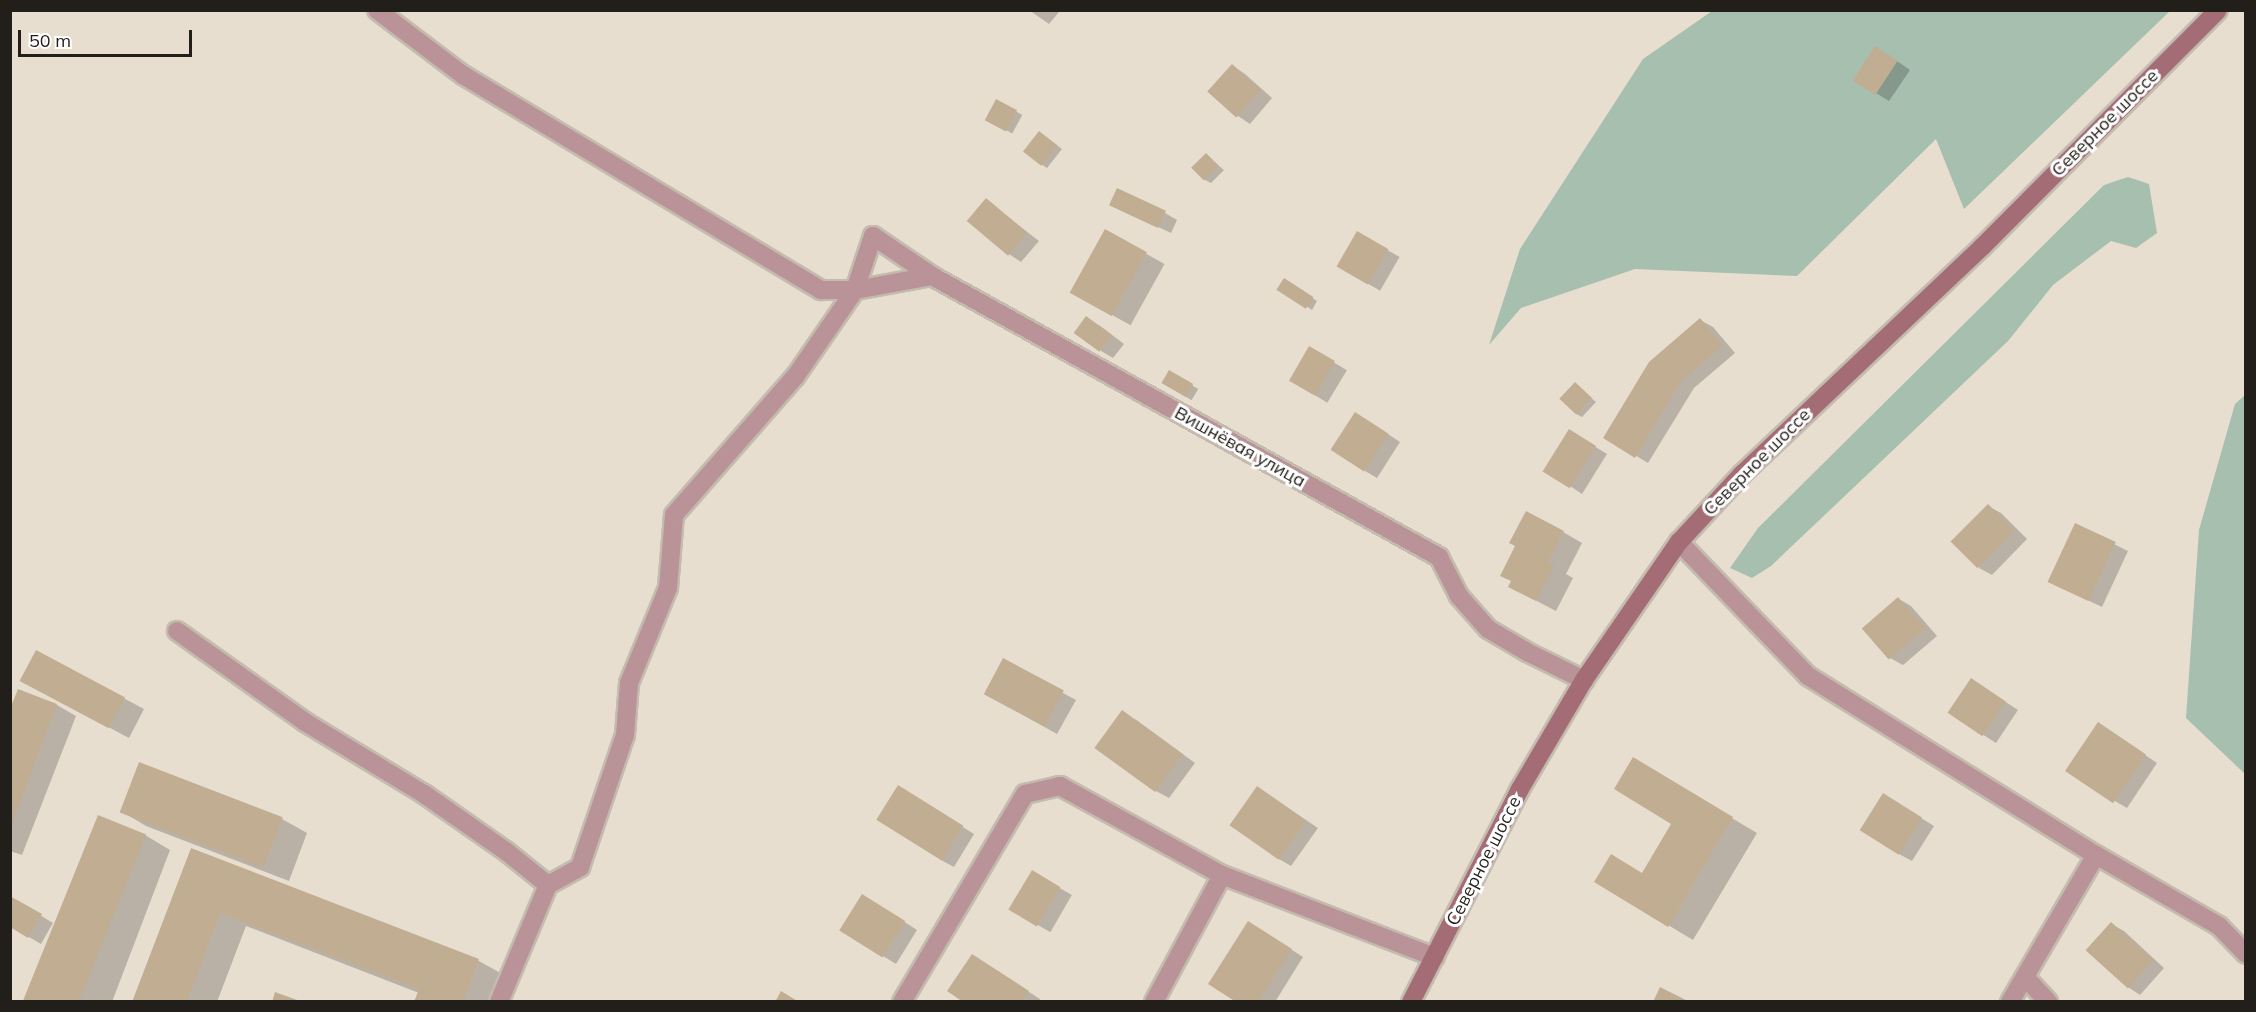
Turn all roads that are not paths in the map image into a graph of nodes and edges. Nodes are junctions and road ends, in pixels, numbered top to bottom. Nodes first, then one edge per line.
1 (377, 10) edge
2 (2218, 10) edge
3 (932, 276) junction
4 (855, 290) junction
5 (1679, 542) junction
6 (177, 631) dead end
7 (1584, 680) junction
8 (2096, 855) junction
9 (1222, 875) junction
10 (548, 885) junction
11 (2246, 954) edge
12 (1435, 957) junction
13 (2025, 977) junction
14 (499, 1002) edge
15 (902, 1002) edge
16 (1154, 1002) edge
17 (1411, 1002) edge
18 (2010, 1002) edge
19 (2048, 1002) edge

1 - 4 street
2 - 5 main road, Северное шоссе
3 - 4 street
3 - 4 street, Вишнёвая улица
3 - 7 street, Вишнёвая улица
4 - 10 street
5 - 7 main road, Северное шоссе
5 - 8 street
6 - 10 street
7 - 12 main road, Северное шоссе
8 - 11 street
8 - 13 street
9 - 12 street
9 - 15 street
9 - 16 street
10 - 14 street
12 - 17 main road, Северное шоссе
13 - 18 street
13 - 19 street

